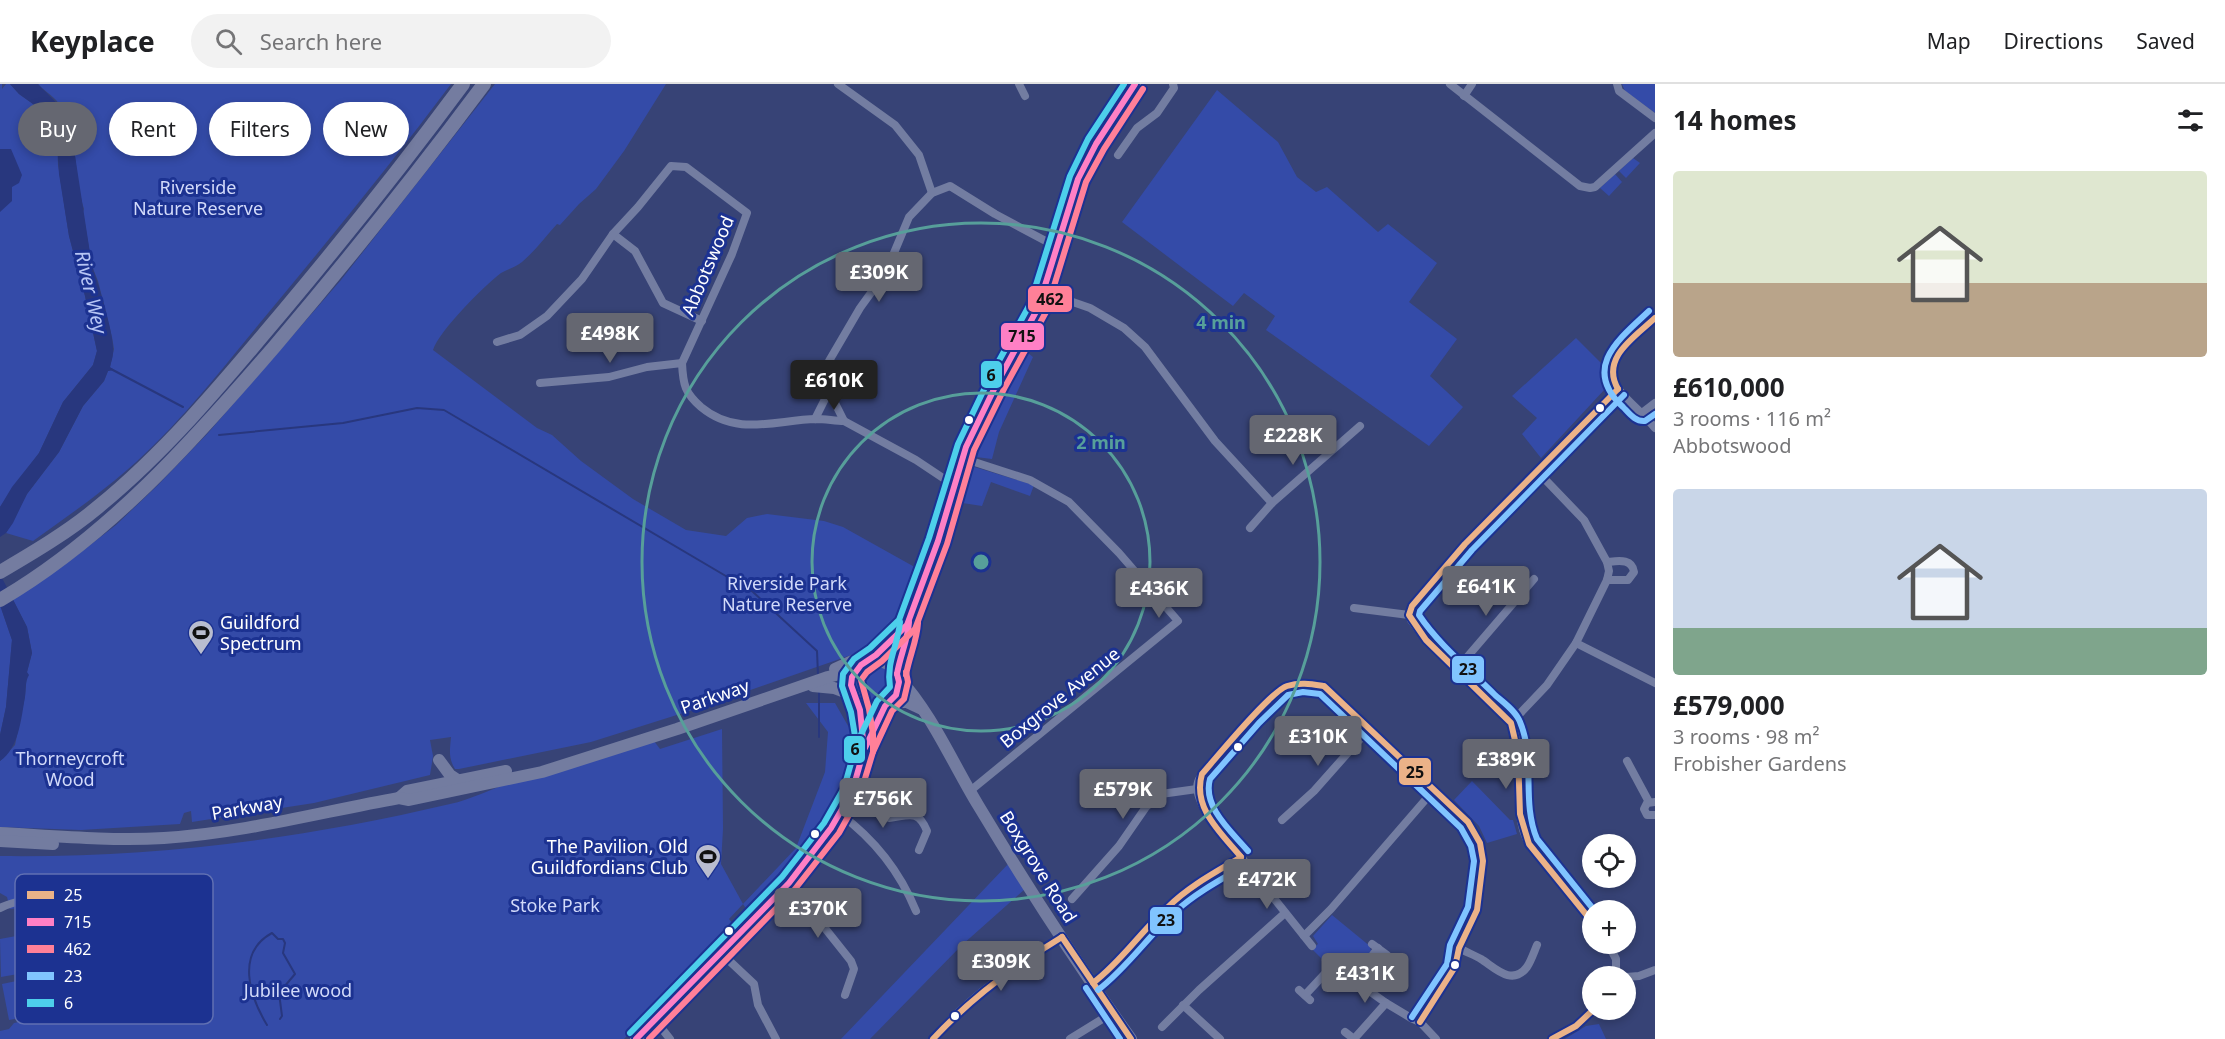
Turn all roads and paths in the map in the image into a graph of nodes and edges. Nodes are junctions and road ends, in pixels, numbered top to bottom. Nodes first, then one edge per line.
1 (463, 84) edge
2 (484, 84) edge
3 (838, 84) edge
4 (1019, 84) edge
5 (1135, 84) edge
6 (1173, 84) edge
7 (1450, 84) edge
8 (1472, 84) edge
9 (1617, 84) edge
10 (1025, 96) dead end
11 (1464, 96) junction
12 (1655, 118) edge
13 (1655, 133) edge
14 (1118, 155) dead end
15 (932, 193) junction
16 (613, 234) junction
17 (1057, 247) junction
18 (1044, 292) junction
19 (1655, 318) edge
20 (702, 321) junction
21 (497, 342) dead end
22 (682, 363) junction
23 (540, 383) dead end
24 (1618, 389) junction
25 (829, 391) junction
26 (1655, 403) edge
27 (1642, 413) junction
28 (816, 419) junction
29 (844, 422) junction
30 (1360, 426) dead end
31 (1655, 428) edge
32 (962, 458) junction
33 (1537, 471) junction
34 (955, 486) junction
35 (1272, 503) junction
36 (1250, 528) dead end
37 (1607, 562) junction
38 (6, 569) edge
39 (1534, 579) dead end
40 (1607, 580) junction
41 (21, 584) junction
42 (0, 593) edge
43 (0, 600) edge
44 (1354, 608) dead end
45 (1409, 615) junction
46 (908, 625) junction
47 (1576, 643) junction
48 (881, 648) junction
49 (867, 662) junction
50 (856, 670) junction
51 (1456, 670) junction
52 (898, 676) junction
53 (1655, 683) edge
54 (782, 693) junction
55 (856, 698) junction
56 (888, 704) junction
57 (922, 709) junction
58 (1511, 723) junction
59 (1369, 729) junction
60 (624, 746) junction
61 (864, 750) junction
62 (439, 760) dead end
63 (1627, 761) dead end
64 (459, 781) junction
65 (1197, 789) junction
66 (970, 791) junction
67 (1433, 791) junction
68 (852, 792) junction
69 (399, 798) junction
70 (1652, 802) edge
71 (840, 814) junction
72 (1655, 816) edge
73 (1282, 820) dead end
74 (0, 833) edge
75 (99, 840) junction
76 (0, 841) edge
77 (920, 850) dead end
78 (1241, 857) junction
79 (789, 883) junction
80 (1072, 899) dead end
81 (15, 902) edge
82 (0, 908) edge
83 (1582, 909) edge
84 (916, 911) dead end
85 (1285, 913) junction
86 (1304, 936) junction
87 (1062, 937) junction
88 (1537, 945) dead end
89 (1312, 946) dead end
90 (1459, 948) junction
91 (720, 953) junction
92 (1387, 955) dead end
93 (1655, 970) edge
94 (1636, 976) edge
95 (1353, 981) junction
96 (1093, 983) junction
97 (845, 995) dead end
98 (1304, 995) dead end
99 (1386, 1003) junction
100 (1184, 1005) junction
101 (1112, 1013) junction
102 (655, 1020) junction
103 (1582, 1020) edge
104 (1420, 1022) junction
105 (1162, 1027) dead end
106 (1345, 1032) dead end
107 (636, 1039) edge
108 (670, 1039) edge
109 (776, 1039) edge
110 (933, 1039) edge
111 (1070, 1039) edge
112 (1131, 1039) edge
113 (1220, 1039) edge
114 (1354, 1039) edge
115 (1436, 1039) edge
116 (1552, 1039) edge

1 - 38 highway
2 - 41 highway
3 - 15 street
4 - 10 street
5 - 17 main road
6 - 14 street
7 - 11 street
8 - 11 street
9 - 12 street
11 - 13 street
15 - 17 street
15 - 25 street
16 - 20 street
16 - 20 street, Abbotswood
16 - 21 street
17 - 18 main road
18 - 32 main road
18 - 35 street
19 - 24 street
20 - 22 street, Abbotswood
22 - 23 street
22 - 28 street
24 - 27 street
24 - 33 street
25 - 28 street
25 - 29 street
26 - 27 street
27 - 31 street
28 - 29 street
29 - 34 street
30 - 35 street
32 - 34 main road
32 - 66 street, Boxgrove Avenue
33 - 37 street
33 - 45 street
34 - 46 main road
35 - 36 street
37 - 40 street
37 - 40 street
39 - 51 street
40 - 47 street
41 - 42 highway
41 - 43 highway
44 - 45 street
45 - 51 street
46 - 48 main road
46 - 52 main road
47 - 53 street
47 - 58 street
48 - 49 main road
48 - 54 main road
49 - 50 main road
49 - 52 main road
50 - 54 main road
50 - 55 main road
51 - 58 street
52 - 56 main road
52 - 57 main road, Boxgrove Road
54 - 55 main road
54 - 60 main road, Parkway
55 - 56 main road
55 - 61 main road
56 - 57 main road
56 - 61 main road
57 - 66 main road, Boxgrove Road
58 - 83 street
59 - 65 street
59 - 67 street
59 - 73 street
60 - 64 main road, Parkway
60 - 69 main road, Parkway
61 - 68 main road
62 - 64 main road
63 - 70 street
64 - 69 main road, Parkway
65 - 78 street
65 - 80 street
66 - 87 main road, Boxgrove Road
67 - 86 street
67 - 90 street
68 - 71 main road
68 - 77 street
69 - 75 main road, Parkway
70 - 72 street
71 - 79 main road
71 - 84 street
74 - 75 main road, Parkway
75 - 76 main road, Parkway
78 - 85 street
78 - 96 street
79 - 91 main road
79 - 97 street
81 - 82 street
85 - 86 street
85 - 100 street
86 - 89 street
87 - 96 main road, Boxgrove Road
87 - 110 street
88 - 90 street
90 - 104 street
91 - 102 main road
91 - 109 street
92 - 95 street
93 - 94 street
95 - 98 street
95 - 99 street
96 - 101 main road, Boxgrove Road
99 - 104 street
99 - 114 street
100 - 105 street
100 - 113 street
101 - 111 street
101 - 112 main road, Boxgrove Road
102 - 107 main road
102 - 108 street
103 - 116 street
104 - 115 street
106 - 114 street

